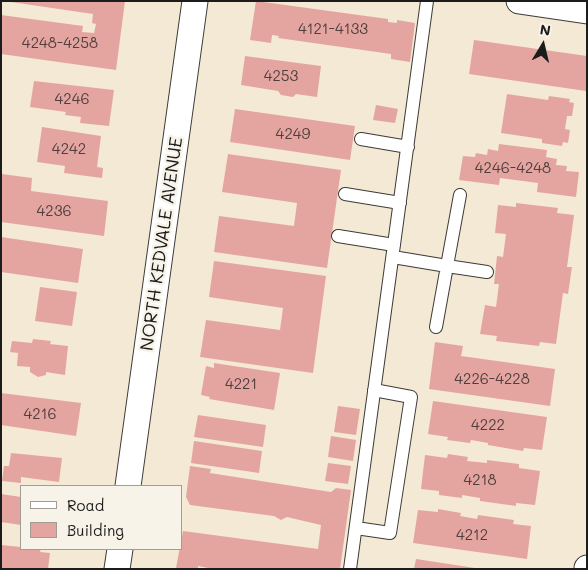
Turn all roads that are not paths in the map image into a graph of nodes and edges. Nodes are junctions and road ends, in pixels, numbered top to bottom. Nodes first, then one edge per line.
1 (195, 1) edge
2 (427, 1) edge
3 (519, 1) edge
4 (587, 11) edge
5 (360, 139) dead end
6 (408, 147) junction
7 (345, 194) dead end
8 (460, 195) dead end
9 (400, 203) junction
10 (338, 236) dead end
11 (393, 251) junction
12 (447, 266) junction
13 (487, 272) dead end
14 (436, 327) dead end
15 (374, 390) junction
16 (128, 485) edge
17 (356, 528) junction
18 (120, 550) edge
19 (117, 569) edge
20 (350, 569) edge

1 - 16 street, NORTH KEDVALE AVENUE
2 - 6 lane
3 - 4 street
5 - 6 lane
6 - 9 lane
7 - 9 lane
8 - 12 lane
9 - 11 lane
10 - 11 lane
11 - 12 lane
11 - 15 lane
12 - 13 lane
12 - 14 lane
15 - 17 lane
15 - 17 lane
17 - 20 lane
18 - 19 street

